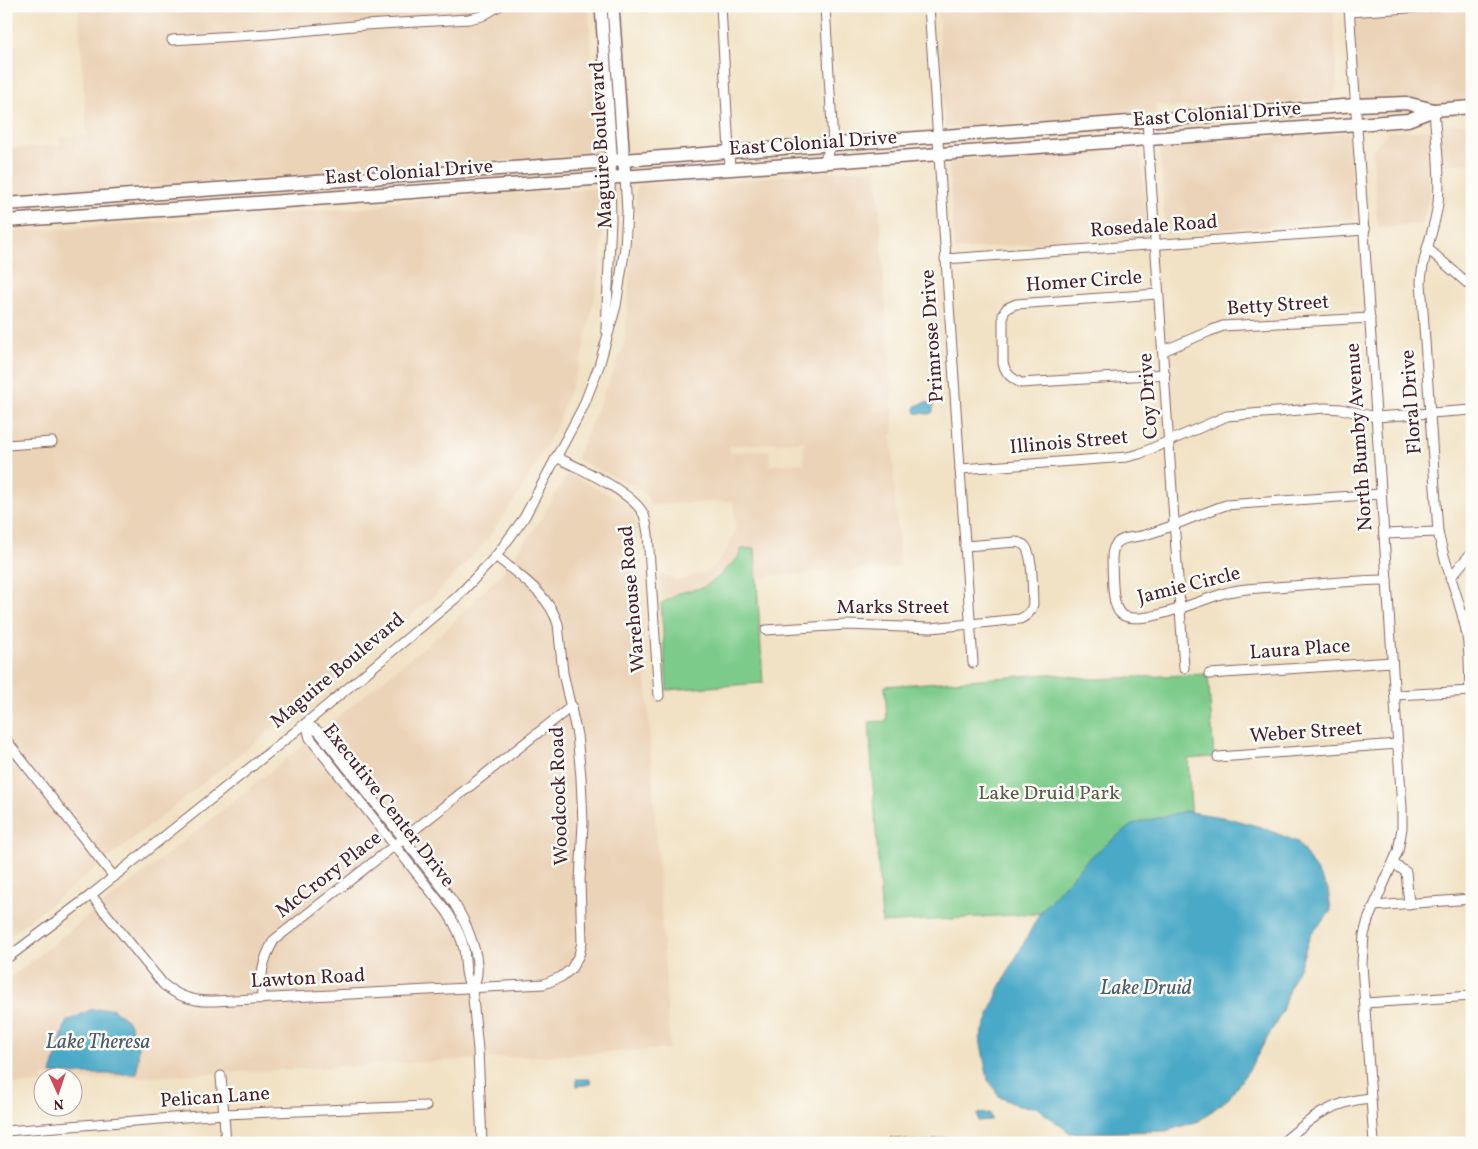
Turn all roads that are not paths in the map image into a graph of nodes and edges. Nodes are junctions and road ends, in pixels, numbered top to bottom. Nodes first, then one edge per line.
1 (499, 6) edge
2 (601, 6) edge
3 (612, 6) edge
4 (721, 6) edge
5 (825, 6) edge
6 (929, 6) edge
7 (1437, 6) edge
8 (1349, 9) edge
9 (172, 40) dead end
10 (1356, 105) junction
11 (1472, 107) edge
12 (1434, 110) junction
13 (1147, 121) junction
14 (1358, 124) junction
15 (937, 136) junction
16 (1149, 139) junction
17 (833, 144) junction
18 (729, 152) junction
19 (938, 154) junction
20 (617, 161) junction
21 (823, 162) junction
22 (730, 168) junction
23 (483, 170) junction
24 (625, 177) junction
25 (375, 178) junction
26 (610, 178) junction
27 (193, 191) junction
28 (373, 195) junction
29 (315, 199) junction
30 (6, 204) edge
31 (192, 207) junction
32 (6, 220) edge
33 (1365, 230) junction
34 (1155, 245) junction
35 (1428, 248) junction
36 (945, 259) junction
37 (1472, 287) edge
38 (1158, 294) junction
39 (1370, 318) junction
40 (606, 340) junction
41 (1163, 351) junction
42 (1164, 374) junction
43 (1472, 410) edge
44 (1430, 412) junction
45 (1376, 417) junction
46 (1170, 440) junction
47 (52, 442) dead end
48 (6, 445) edge
49 (556, 457) junction
50 (960, 470) junction
51 (1381, 494) junction
52 (1175, 526) junction
53 (1438, 532) junction
54 (1384, 534) junction
55 (965, 546) junction
56 (1472, 552) edge
57 (496, 556) junction
58 (1450, 578) junction
59 (1387, 580) junction
60 (1180, 608) junction
61 (970, 625) junction
62 (766, 630) dead end
63 (1392, 662) junction
64 (972, 663) dead end
65 (1184, 668) dead end
66 (1209, 674) dead end
67 (1471, 691) edge
68 (659, 696) dead end
69 (1395, 696) junction
70 (572, 706) junction
71 (306, 723) junction
72 (6, 740) edge
73 (1398, 744) junction
74 (1218, 757) dead end
75 (404, 839) junction
76 (396, 845) junction
77 (1394, 864) junction
78 (114, 877) junction
79 (91, 895) junction
80 (1472, 900) edge
81 (1409, 904) junction
82 (1374, 906) junction
83 (6, 959) edge
84 (571, 969) joint
85 (472, 988) junction
86 (1472, 996) edge
87 (262, 999) junction
88 (1364, 1004) junction
89 (222, 1076) dead end
90 (1370, 1098) junction
91 (426, 1106) dead end
92 (224, 1114) junction
93 (6, 1131) edge
94 (226, 1143) edge
95 (482, 1143) edge
96 (891, 1143) edge
97 (947, 1143) edge
98 (1282, 1143) edge
99 (1374, 1143) edge

1 - 9 street
2 - 20 main road, Maguire Boulevard
3 - 20 main road, Maguire Boulevard
4 - 18 street
5 - 17 street
6 - 15 street, Primrose Drive
7 - 8 street
8 - 10 street, North Bumby Avenue
10 - 12 highway, East Colonial Drive
10 - 13 highway, East Colonial Drive
10 - 14 street, North Bumby Avenue
11 - 12 highway, East Colonial Drive
12 - 14 highway, East Colonial Drive
12 - 35 street, Floral Drive
13 - 15 highway, East Colonial Drive
13 - 16 street, Coy Drive
14 - 16 highway, East Colonial Drive
14 - 33 street, North Bumby Avenue
15 - 17 highway, East Colonial Drive
15 - 19 street, Primrose Drive
16 - 19 highway, East Colonial Drive
16 - 34 street, Coy Drive
17 - 18 highway, East Colonial Drive
17 - 21 street
18 - 20 highway, East Colonial Drive
18 - 22 street
19 - 21 highway, East Colonial Drive
19 - 36 street, Primrose Drive
20 - 23 highway, East Colonial Drive
20 - 24 main road, Maguire Boulevard
20 - 26 main road, Maguire Boulevard
21 - 22 highway, East Colonial Drive
22 - 24 highway, East Colonial Drive
23 - 25 highway, East Colonial Drive
23 - 28 highway
24 - 26 highway, East Colonial Drive
24 - 40 street, Maguire Boulevard
25 - 27 highway, East Colonial Drive
25 - 29 highway
26 - 28 highway, East Colonial Drive
26 - 40 street, Maguire Boulevard
27 - 30 highway, East Colonial Drive
27 - 31 street
28 - 29 highway, East Colonial Drive
29 - 31 highway, East Colonial Drive
31 - 32 highway, East Colonial Drive
33 - 34 street, Rosedale Road
33 - 39 street, North Bumby Avenue
34 - 36 street, Rosedale Road
34 - 38 street, Coy Drive
35 - 37 street
35 - 44 street, Floral Drive
36 - 50 street, Primrose Drive
38 - 41 street, Coy Drive
38 - 42 street, Homer Circle
39 - 41 street, Betty Street
39 - 45 street, North Bumby Avenue
40 - 49 street, Maguire Boulevard
41 - 42 street, Coy Drive
42 - 46 street, Coy Drive
43 - 44 street, Illinois Street
44 - 45 street, Illinois Street
44 - 53 street, Floral Drive
45 - 46 street, Illinois Street
45 - 51 street, North Bumby Avenue
46 - 50 street, Illinois Street
46 - 52 street, Coy Drive
47 - 48 street
49 - 57 street, Maguire Boulevard
49 - 68 street, Warehouse Road
50 - 55 street, Primrose Drive
51 - 52 street
51 - 54 street, North Bumby Avenue
52 - 60 street, Coy Drive
52 - 60 street, Jamie Circle
53 - 54 street
53 - 58 street, Floral Drive
54 - 59 street, North Bumby Avenue
55 - 61 street, Primrose Drive
55 - 61 street, Marks Street
56 - 58 street
57 - 70 street, Woodcock Road
57 - 71 street, Maguire Boulevard
58 - 67 street, Floral Drive
59 - 60 street, Jamie Circle
59 - 63 street, North Bumby Avenue
60 - 65 street, Coy Drive
61 - 62 street, Marks Street
61 - 64 street, Primrose Drive
63 - 66 street, Laura Place
63 - 69 street, North Bumby Avenue
67 - 69 street
69 - 73 street, North Bumby Avenue
70 - 75 street, McCrory Place
70 - 84 street, Woodcock Road
71 - 75 street, Executive Center Drive
71 - 76 street, Executive Center Drive
71 - 78 street, Maguire Boulevard
72 - 78 street
73 - 74 street, Weber Street
73 - 77 street, North Bumby Avenue
75 - 76 street, McCrory Place
75 - 85 street, Executive Center Drive
76 - 85 street, Executive Center Drive
76 - 87 street, McCrory Place
77 - 81 street
77 - 82 street, North Bumby Avenue
78 - 79 street, Maguire Boulevard
79 - 83 street, Maguire Boulevard
79 - 87 street, Lawton Road
80 - 81 street
81 - 82 street
82 - 88 street, North Bumby Avenue
84 - 85 street, Lawton Road
85 - 87 street, Lawton Road
85 - 95 street, Executive Center Drive
86 - 88 street
88 - 90 street, North Bumby Avenue
89 - 92 street
90 - 98 street
90 - 99 street, North Bumby Avenue
91 - 92 street, Pelican Lane
92 - 93 street, Pelican Lane
92 - 94 street
96 - 97 street

